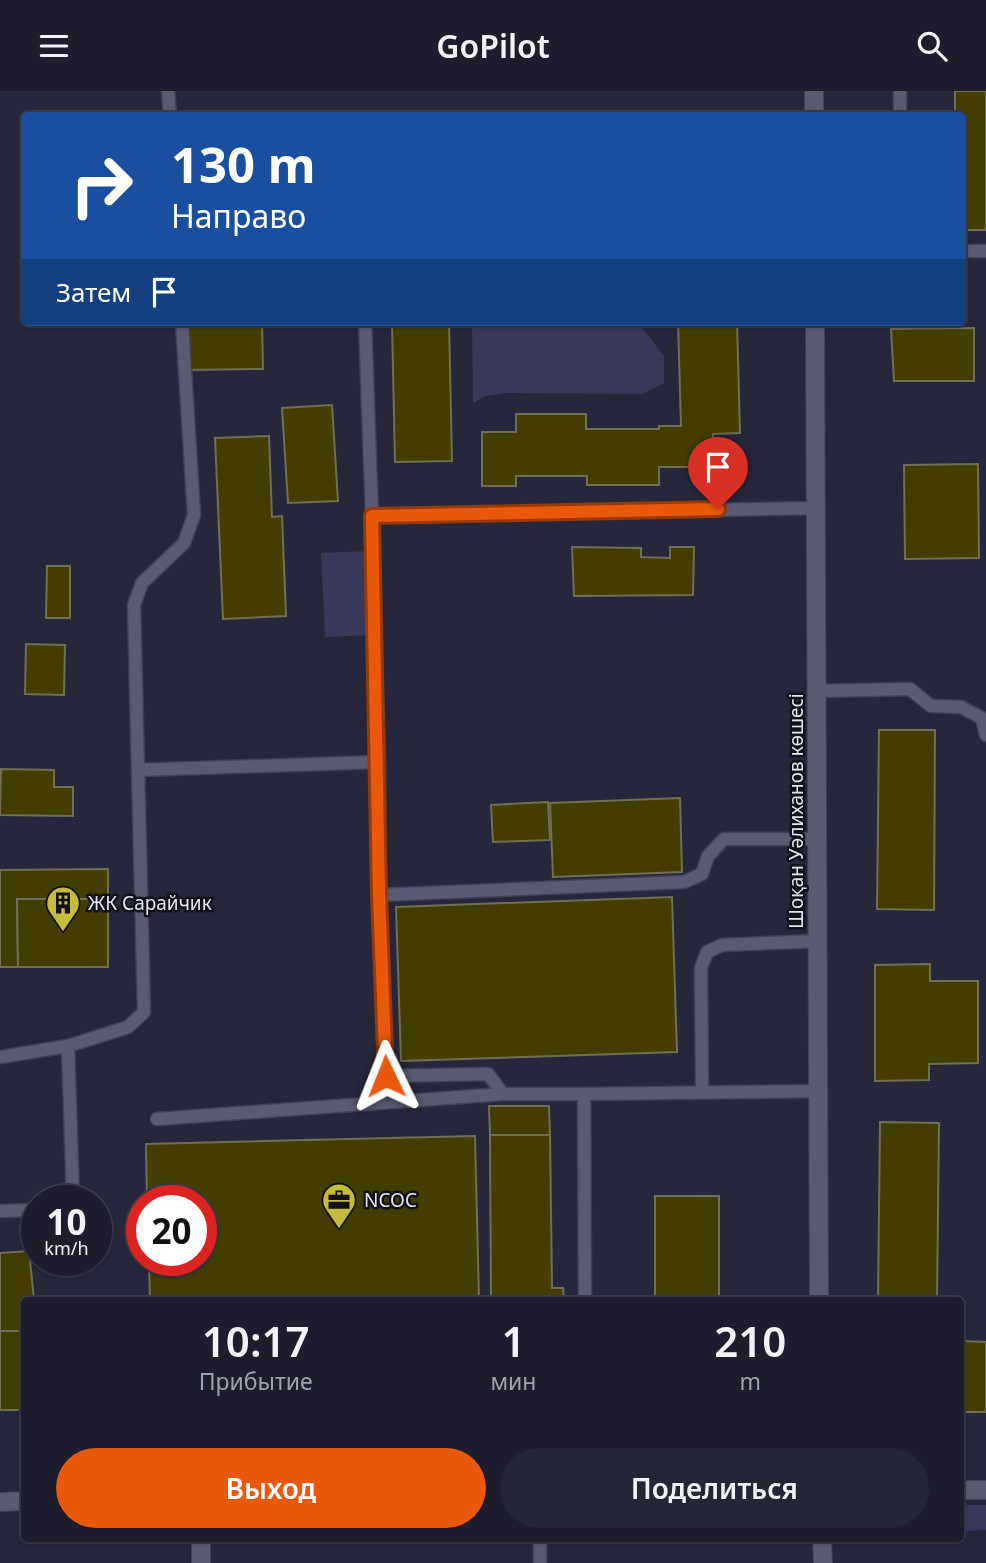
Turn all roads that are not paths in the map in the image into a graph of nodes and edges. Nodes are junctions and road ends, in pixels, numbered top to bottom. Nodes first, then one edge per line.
1 (169, 91) edge
2 (814, 91) edge
3 (900, 91) edge
4 (170, 112) edge
5 (814, 112) edge
6 (900, 112) edge
7 (966, 251) edge
8 (986, 251) edge
9 (182, 326) edge
10 (365, 326) edge
11 (815, 326) edge
12 (816, 508) junction
13 (372, 516) junction
14 (817, 691) junction
15 (986, 735) edge
16 (379, 762) junction
17 (138, 770) junction
18 (818, 839) junction
19 (379, 895) junction
20 (818, 941) junction
21 (68, 1046) junction
22 (0, 1057) edge
23 (818, 1091) junction
24 (702, 1092) junction
25 (503, 1094) junction
26 (584, 1094) junction
27 (157, 1119) dead end
28 (73, 1185) edge
29 (21, 1210) edge
30 (0, 1211) edge
31 (585, 1297) edge
32 (820, 1297) edge
33 (964, 1490) edge
34 (986, 1490) edge
35 (0, 1501) edge
36 (21, 1501) edge
37 (201, 1542) edge
38 (540, 1542) edge
39 (822, 1542) edge
40 (201, 1563) edge
41 (540, 1563) edge
42 (822, 1563) edge

1 - 4 lane
2 - 5 street
3 - 6 lane
7 - 8 lane
9 - 17 lane
10 - 13 lane
11 - 12 street, Шоқан Уәлиханов көшесі
12 - 13 lane
12 - 14 street, Шоқан Уәлиханов көшесі
13 - 16 lane
14 - 15 lane
14 - 18 street, Шоқан Уәлиханов көшесі
16 - 17 lane
16 - 19 lane
17 - 21 lane
18 - 19 lane
18 - 20 street, Шоқан Уәлиханов көшесі
19 - 25 lane
20 - 23 street, Шоқан Уәлиханов көшесі
20 - 24 lane
21 - 22 lane
21 - 28 lane
23 - 24 lane
23 - 32 street, Шоқан Уәлиханов көшесі
24 - 26 lane
25 - 26 lane
25 - 27 lane
26 - 31 lane
29 - 30 lane
33 - 34 street
35 - 36 street
37 - 40 street
38 - 41 lane
39 - 42 street

